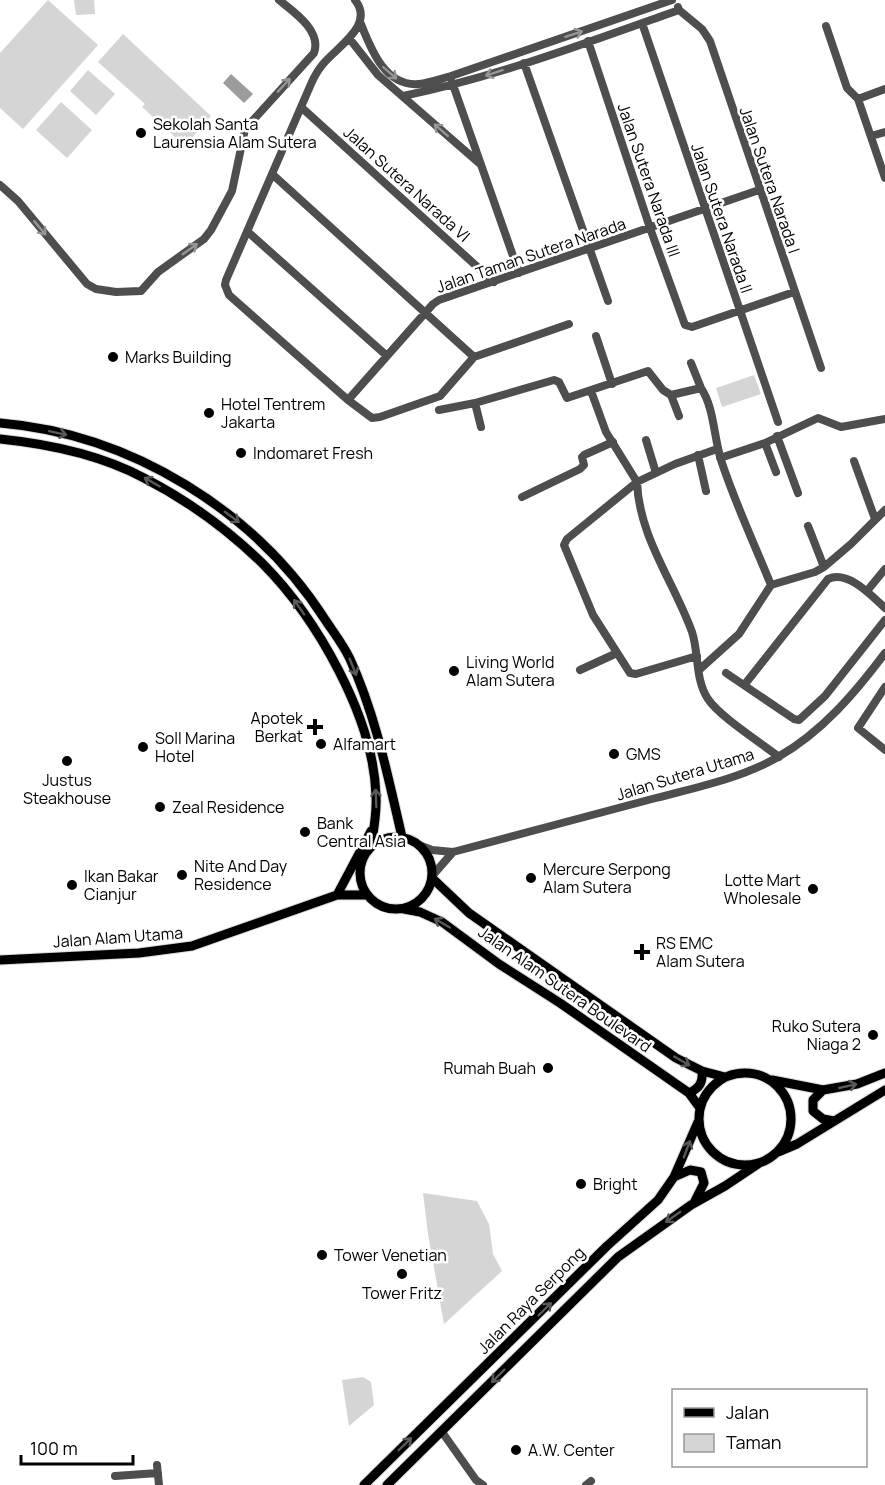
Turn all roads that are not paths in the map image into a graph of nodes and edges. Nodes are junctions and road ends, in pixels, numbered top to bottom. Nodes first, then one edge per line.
1 (279, 0) edge
2 (355, 0) edge
3 (674, 0) edge
4 (679, 10) junction
5 (642, 23) junction
6 (361, 24) junction
7 (826, 26) dead end
8 (349, 38) junction
9 (588, 41) junction
10 (524, 63) junction
11 (451, 76) junction
12 (454, 86) junction
13 (885, 89) edge
14 (403, 96) junction
15 (858, 99) junction
16 (301, 107) junction
17 (885, 132) edge
18 (871, 136) junction
19 (480, 164) junction
20 (272, 174) junction
21 (885, 178) edge
22 (0, 185) edge
23 (759, 190) junction
24 (704, 209) junction
25 (650, 228) junction
26 (248, 232) junction
27 (590, 248) junction
28 (519, 273) junction
29 (494, 282) junction
30 (794, 292) junction
31 (608, 301) dead end
32 (427, 312) junction
33 (739, 312) junction
34 (569, 324) dead end
35 (596, 336) dead end
36 (387, 356) junction
37 (474, 357) junction
38 (691, 363) dead end
39 (821, 368) dead end
40 (612, 384) junction
41 (701, 388) junction
42 (591, 391) junction
43 (671, 395) junction
44 (348, 400) junction
45 (475, 403) junction
46 (440, 410) dead end
47 (679, 416) dead end
48 (885, 419) edge
49 (778, 422) dead end
50 (0, 423) edge
51 (481, 427) dead end
52 (777, 436) junction
53 (0, 439) edge
54 (646, 440) dead end
55 (613, 442) junction
56 (765, 443) junction
57 (717, 449) junction
58 (698, 455) junction
59 (720, 458) junction
60 (854, 461) dead end
61 (776, 472) dead end
62 (656, 473) junction
63 (637, 482) junction
64 (706, 491) dead end
65 (798, 494) dead end
66 (522, 496) dead end
67 (885, 510) edge
68 (875, 519) junction
69 (808, 526) dead end
70 (824, 567) junction
71 (885, 568) edge
72 (771, 585) junction
73 (867, 591) junction
74 (885, 608) edge
75 (885, 620) edge
76 (617, 653) junction
77 (885, 653) edge
78 (698, 656) junction
79 (580, 670) dead end
80 (699, 670) junction
81 (726, 673) dead end
82 (745, 684) junction
83 (885, 687) edge
84 (885, 750) edge
85 (779, 757) junction
86 (376, 822) junction
87 (402, 837) junction
88 (418, 845) junction
89 (371, 846) junction
90 (453, 852) junction
91 (432, 877) junction
92 (337, 895) junction
93 (367, 895) junction
94 (404, 909) junction
95 (0, 960) edge
96 (702, 1071) junction
97 (885, 1073) edge
98 (725, 1077) junction
99 (770, 1080) junction
100 (823, 1090) junction
101 (884, 1092) edge
102 (689, 1093) junction
103 (699, 1108) junction
104 (834, 1121) junction
105 (698, 1122) junction
106 (777, 1153) junction
107 (758, 1164) junction
108 (675, 1177) junction
109 (694, 1203) junction
110 (442, 1432) junction
111 (115, 1476) dead end
112 (159, 1485) edge
113 (363, 1485) edge
114 (387, 1485) edge
115 (483, 1485) edge

22 -> 1 street
2 - 6 street
3 - 4 street
11 -> 3 street
4 - 5 street
4 - 23 street, Jalan Sutera Narada I
5 - 9 street
5 - 24 street, Jalan Sutera Narada II
6 - 8 street
6 -> 11 street
7 - 15 street
8 - 14 street
8 - 16 street
9 - 10 street
9 - 25 street, Jalan Sutera Narada III
10 -> 12 street
10 - 27 street
11 - 12 street
12 - 14 street
12 - 19 street
13 - 15 street
19 -> 14 street
15 - 18 street
16 - 20 street
16 - 29 street, Jalan Sutera Narada VI
17 - 18 street
18 - 21 street
19 - 28 street
20 - 26 street
20 - 32 street
23 - 24 street, Jalan Taman Sutera Narada
23 - 30 street, Jalan Sutera Narada I
24 - 25 street, Jalan Taman Sutera Narada
24 - 33 street, Jalan Sutera Narada II
25 - 27 street, Jalan Taman Sutera Narada
25 - 33 street, Jalan Sutera Narada III
26 - 36 street
26 - 44 street
27 - 28 street, Jalan Taman Sutera Narada
27 - 31 street
28 - 29 street, Jalan Taman Sutera Narada
29 - 32 street, Jalan Taman Sutera Narada
30 - 33 street
30 - 39 street, Jalan Sutera Narada I
32 - 36 street, Jalan Taman Sutera Narada
32 - 37 street
33 - 49 street, Jalan Sutera Narada II
34 - 37 street
35 - 40 street
36 - 44 street, Jalan Taman Sutera Narada
37 - 44 street
38 - 41 street
40 - 42 street
40 - 43 street
41 - 43 street
41 - 57 street
42 - 45 street
42 - 55 street
43 - 47 street
45 - 46 street
45 - 51 street
48 - 52 street
50 -> 87 main road
52 - 56 street
52 - 65 street
86 -> 53 main road
54 - 62 street
55 - 63 street
55 - 66 street
56 - 59 street
56 - 61 street
57 - 58 street
57 - 59 street
58 - 62 street
58 - 64 street
59 - 72 street
60 - 68 street
62 - 63 street
63 - 76 street
63 - 78 street
67 - 68 street
68 - 70 street
69 - 70 street
70 - 72 street
71 - 73 street
72 - 80 street
73 - 74 street
73 - 82 street
75 - 82 street
76 - 78 street
76 - 79 street
77 - 85 street, Jalan Sutera Utama
78 - 80 street
80 - 85 street
81 - 82 street
83 - 84 street
85 - 90 street, Jalan Sutera Utama
86 - 89 main road
86 - 92 main road
87 - 88 main road
87 - 89 main road
88 - 90 street, Jalan Sutera Utama
88 - 91 main road
89 - 93 main road
90 - 91 street
91 - 94 main road
91 -> 96 main road, Jalan Alam Sutera Boulevard
92 - 93 main road, Jalan Alam Utama
92 - 95 main road, Jalan Alam Utama
93 - 94 main road
102 -> 94 main road, Jalan Alam Sutera Boulevard
96 - 98 main road, Jalan Alam Sutera Boulevard
96 - 102 main road
100 -> 97 main road
98 - 99 main road
98 - 103 main road
99 - 100 main road
99 - 106 main road
100 - 104 main road
101 - 104 main road
102 - 103 main road, Jalan Alam Sutera Boulevard
103 - 105 main road
104 - 106 main road
105 - 107 main road
108 -> 105 main road, Jalan Raya Serpong
106 - 107 main road
107 - 109 main road, Jalan Raya Serpong
108 - 109 main road
113 -> 108 main road, Jalan Raya Serpong
109 -> 110 main road, Jalan Raya Serpong
110 - 114 main road, Jalan Raya Serpong
110 - 115 street
111 - 112 street

